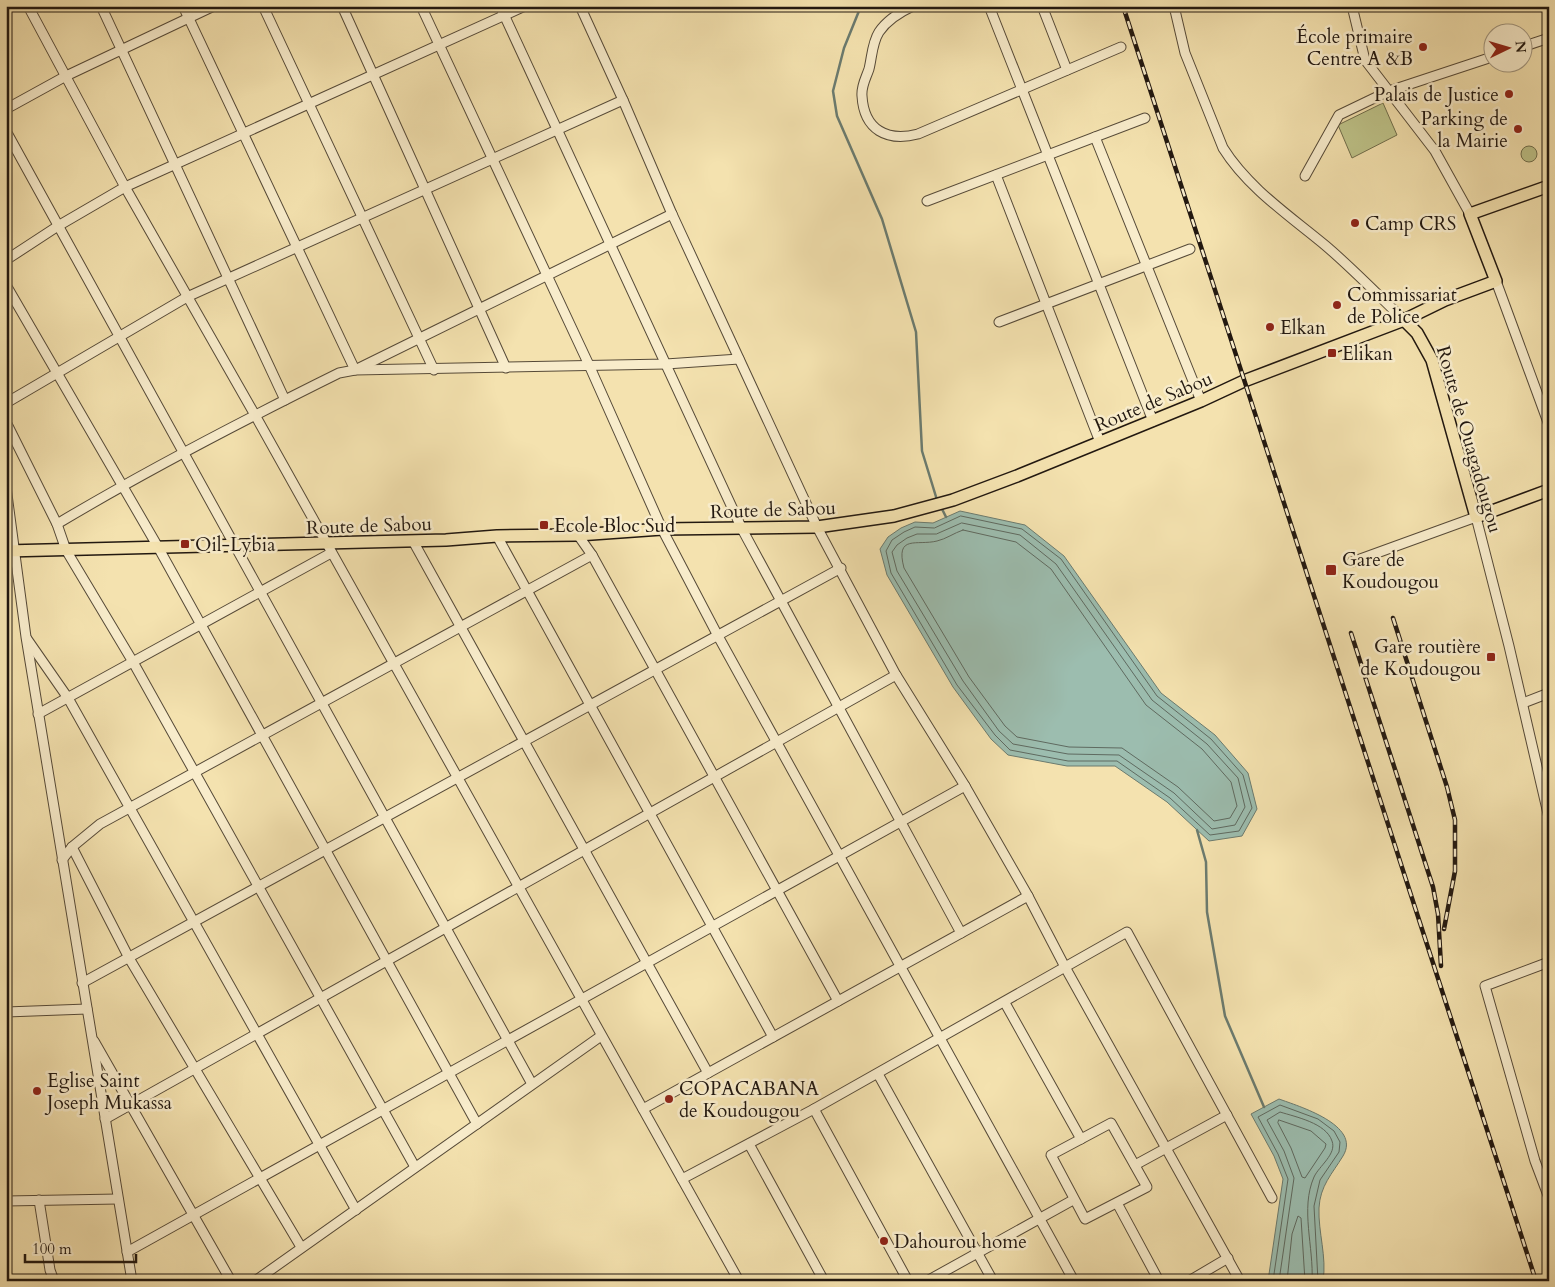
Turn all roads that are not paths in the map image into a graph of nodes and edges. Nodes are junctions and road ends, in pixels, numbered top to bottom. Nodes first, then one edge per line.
1 (28, 6) edge
2 (101, 6) edge
3 (183, 6) edge
4 (214, 6) edge
5 (263, 6) edge
6 (342, 6) edge
7 (421, 6) edge
8 (500, 6) edge
9 (526, 6) edge
10 (580, 6) edge
11 (913, 6) edge
12 (989, 6) edge
13 (1042, 6) edge
14 (1174, 6) edge
15 (1352, 6) edge
16 (504, 16) junction
17 (188, 18) junction
18 (1549, 38) edge
19 (1532, 44) edge
20 (439, 45) junction
21 (1121, 47) dead end
22 (121, 50) junction
23 (1482, 60) edge
24 (1067, 70) junction
25 (373, 75) junction
26 (66, 76) junction
27 (1022, 90) junction
28 (1389, 92) junction
29 (624, 100) junction
30 (309, 104) junction
31 (6, 109) edge
32 (1145, 118) dead end
33 (6, 130) edge
34 (557, 130) junction
35 (243, 134) junction
36 (1095, 137) junction
37 (1048, 155) junction
38 (492, 159) junction
39 (175, 164) junction
40 (996, 174) junction
41 (1305, 176) dead end
42 (1549, 186) edge
43 (125, 187) junction
44 (425, 189) junction
45 (927, 201) dead end
46 (672, 214) junction
47 (1470, 214) junction
48 (362, 218) junction
49 (58, 226) junction
50 (610, 244) junction
51 (296, 247) junction
52 (1190, 249) dead end
53 (6, 260) edge
54 (1147, 265) junction
55 (547, 275) junction
56 (228, 278) junction
57 (1496, 281) junction
58 (1099, 284) junction
59 (6, 285) edge
60 (187, 297) junction
61 (1047, 303) junction
62 (479, 309) junction
63 (1404, 320) junction
64 (998, 322) dead end
65 (120, 337) junction
66 (419, 338) junction
67 (739, 359) junction
68 (666, 364) junction
69 (590, 365) junction
70 (506, 368) junction
71 (355, 370) junction
72 (434, 370) junction
73 (58, 374) junction
74 (286, 400) junction
75 (1201, 401) junction
76 (6, 403) edge
77 (255, 415) junction
78 (1153, 421) junction
79 (6, 422) edge
80 (1549, 425) edge
81 (1100, 442) junction
82 (184, 452) junction
83 (122, 485) junction
84 (6, 487) edge
85 (1549, 490) edge
86 (1476, 517) junction
87 (56, 524) junction
88 (817, 527) junction
89 (662, 529) junction
90 (742, 529) junction
91 (578, 535) junction
92 (497, 536) junction
93 (413, 541) junction
94 (235, 546) junction
95 (158, 547) junction
96 (328, 548) junction
97 (66, 550) junction
98 (11, 551) edge
99 (592, 555) junction
100 (1352, 562) dead end
101 (841, 568) junction
102 (527, 591) junction
103 (260, 592) junction
104 (781, 601) junction
105 (201, 625) junction
106 (461, 627) junction
107 (718, 636) junction
108 (26, 637) junction
109 (133, 662) junction
110 (393, 664) junction
111 (655, 670) junction
112 (896, 675) junction
113 (1549, 693) edge
114 (68, 698) junction
115 (323, 703) junction
116 (1523, 703) junction
117 (590, 706) junction
118 (839, 707) junction
119 (38, 714) junction
120 (261, 736) junction
121 (524, 741) junction
122 (777, 742) junction
123 (194, 772) junction
124 (714, 777) junction
125 (457, 778) junction
126 (965, 786) junction
127 (130, 808) junction
128 (649, 814) junction
129 (386, 817) junction
130 (1549, 818) edge
131 (901, 822) junction
132 (72, 847) junction
133 (326, 850) junction
134 (584, 850) junction
135 (839, 856) junction
136 (62, 860) junction
137 (258, 887) junction
138 (518, 887) junction
139 (776, 891) junction
140 (1028, 896) junction
141 (193, 922) junction
142 (446, 927) junction
143 (711, 927) junction
144 (961, 934) junction
145 (129, 958) junction
146 (388, 960) junction
147 (1549, 962) edge
148 (647, 963) junction
149 (900, 967) junction
150 (1065, 967) junction
151 (82, 983) junction
152 (320, 998) junction
153 (581, 1000) junction
154 (838, 1001) junction
155 (1005, 1003) junction
156 (87, 1009) junction
157 (6, 1012) edge
158 (91, 1034) junction
159 (257, 1034) junction
160 (601, 1036) junction
161 (774, 1037) junction
162 (941, 1039) junction
163 (509, 1040) junction
164 (194, 1068) junction
165 (450, 1073) junction
166 (708, 1073) junction
167 (878, 1074) junction
168 (532, 1084) junction
169 (130, 1104) junction
170 (814, 1109) junction
171 (382, 1110) junction
172 (642, 1110) junction
173 (1227, 1115) junction
174 (105, 1119) junction
175 (477, 1124) junction
176 (1081, 1139) junction
177 (749, 1144) junction
178 (320, 1145) junction
179 (1166, 1148) junction
180 (1135, 1165) junction
181 (415, 1167) junction
182 (259, 1178) junction
183 (682, 1179) junction
184 (1272, 1198) dead end
185 (1549, 1198) edge
186 (118, 1199) junction
187 (39, 1200) junction
188 (1073, 1200) junction
189 (6, 1201) edge
190 (1117, 1203) junction
191 (356, 1210) junction
192 (193, 1215) junction
193 (1040, 1218) junction
194 (301, 1248) junction
195 (127, 1252) junction
196 (977, 1253) junction
197 (1228, 1258) junction
198 (54, 1281) edge
199 (132, 1281) edge
200 (232, 1281) edge
201 (255, 1281) edge
202 (739, 1281) edge
203 (824, 1281) edge
204 (908, 1281) edge
205 (927, 1281) edge
206 (993, 1281) edge
207 (1074, 1281) edge
208 (1159, 1281) edge
209 (1189, 1281) edge
210 (1240, 1281) edge

1 - 26 street
2 - 22 street
3 - 17 street
4 - 17 street
5 - 30 street
6 - 25 street
7 - 20 street
8 - 16 street
9 - 16 street
10 - 29 street
11 - 27 street
12 - 27 street
13 - 24 street
14 - 63 street, Route de Ouagadougou
15 - 28 street
16 - 20 street
16 - 34 street
17 - 22 street
17 - 35 street
18 - 19 street
20 - 25 street
20 - 38 street
21 - 24 street
22 - 26 street
22 - 39 street
23 - 28 street
24 - 27 street
25 - 30 street
25 - 44 street
26 - 31 street
26 - 43 street
27 - 37 street
28 - 41 street
28 - 47 street
29 - 34 street
29 - 46 street
30 - 35 street
30 - 48 street
32 - 36 street
33 - 49 street
34 - 38 street
34 - 50 street
35 - 39 street
35 - 51 street
36 - 37 street
36 - 54 street
37 - 40 street
37 - 58 street
38 - 44 street
38 - 55 street
39 - 43 street
39 - 56 street
40 - 45 street
40 - 61 street
42 - 47 main road
43 - 49 street
43 - 60 street
44 - 48 street
44 - 62 street
46 - 50 street
46 - 67 street
47 - 57 main road
48 - 51 street
48 - 66 street
49 - 53 street
49 - 65 street
50 - 55 street
50 - 68 street
51 - 56 street
51 - 71 street
52 - 54 street
54 - 58 street
54 - 75 street
55 - 62 street
55 - 69 street
56 - 60 street
56 - 74 street
57 - 63 main road, Route de Sabou
57 - 80 street
58 - 61 street
58 - 78 street
59 - 73 street
60 - 65 street
60 - 77 street
61 - 64 street
61 - 81 street
62 - 66 street
62 - 70 street
63 - 75 main road, Route de Sabou
63 - 86 main road, Route de Ouagadougou
65 - 73 street
65 - 82 street
66 - 71 street
66 - 72 street
67 - 68 street
67 - 88 street
68 - 69 street
68 - 90 street
69 - 70 street
69 - 89 street
70 - 72 street
71 - 72 street
71 - 74 street
73 - 76 street
73 - 83 street
74 - 77 street
75 - 78 main road, Route de Sabou
77 - 82 street
77 - 96 street
78 - 81 main road, Route de Sabou
79 - 87 street
81 - 88 main road, Route de Sabou
82 - 83 street
82 - 94 street
83 - 87 street
83 - 95 street
84 - 98 street
85 - 86 main road
86 - 100 street
86 - 116 street, Route de Ouagadougou
87 - 97 street
88 - 90 main road, Route de Sabou
88 - 101 street
89 - 90 main road, Route de Sabou
89 - 91 main road, Route de Sabou
89 - 107 street
90 - 104 street
91 - 92 main road, Route de Sabou
91 - 99 street
92 - 93 main road, Route de Sabou
92 - 102 street
93 - 96 main road, Route de Sabou
93 - 106 street
94 - 95 main road, Route de Sabou
94 - 96 main road, Route de Sabou
94 - 103 street
95 - 97 main road, Route de Sabou
95 - 105 street
96 - 103 street
96 - 110 street
97 - 98 main road, Route de Sabou
97 - 109 street
98 - 108 street
99 - 102 street
99 - 111 street
101 - 104 street
101 - 112 street
102 - 106 street
102 - 117 street
103 - 105 street
103 - 115 street
104 - 107 street
104 - 118 street
105 - 109 street
105 - 120 street
106 - 110 street
106 - 121 street
107 - 111 street
107 - 122 street
108 - 114 street
108 - 119 street
109 - 114 street
109 - 123 street
110 - 115 street
110 - 125 street
111 - 117 street
111 - 124 street
112 - 118 street
112 - 126 street
113 - 116 street
114 - 119 street
114 - 127 street
115 - 120 street
115 - 129 street
116 - 130 street, Route de Ouagadougou
117 - 121 street
117 - 128 street
118 - 122 street
118 - 131 street
119 - 136 street
120 - 123 street
120 - 133 street
121 - 125 street
121 - 134 street
122 - 124 street
122 - 135 street
123 - 127 street
123 - 137 street
124 - 128 street
124 - 139 street
125 - 129 street
125 - 138 street
126 - 131 street
126 - 140 street
127 - 132 street
127 - 141 street
128 - 134 street
128 - 143 street
129 - 133 street
129 - 142 street
131 - 135 street
131 - 144 street
132 - 136 street
132 - 145 street
133 - 137 street
133 - 146 street
134 - 138 street
134 - 148 street
135 - 139 street
135 - 149 street
136 - 151 street
137 - 141 street
137 - 152 street
138 - 142 street
138 - 153 street
139 - 143 street
139 - 154 street
140 - 144 street
140 - 150 street
141 - 145 street
141 - 159 street
142 - 146 street
142 - 163 street
143 - 148 street
143 - 161 street
144 - 149 street
145 - 151 street
145 - 164 street
146 - 152 street
146 - 165 street
147 - 185 street
148 - 153 street
148 - 166 street
149 - 154 street
149 - 162 street
150 - 155 street
150 - 173 street
150 - 179 street
151 - 156 street
152 - 159 street
152 - 171 street
153 - 160 street
153 - 163 street
154 - 161 street
155 - 162 street
155 - 176 street
156 - 157 street
156 - 158 street
158 - 169 street
158 - 174 street
159 - 164 street
159 - 178 street
160 - 168 street
160 - 172 street
161 - 166 street
162 - 167 street
162 - 193 street
163 - 165 street
163 - 168 street
164 - 169 street
164 - 182 street
165 - 171 street
165 - 175 street
166 - 172 street
167 - 170 street
167 - 196 street
168 - 175 street
169 - 174 street
169 - 192 street
170 - 177 street
170 - 204 street
171 - 178 street
171 - 181 street
172 - 183 street
173 - 179 street
173 - 184 street
174 - 186 street
175 - 181 street
176 - 180 street
176 - 188 street
177 - 183 street
177 - 203 street
178 - 182 street
178 - 191 street
179 - 180 street
179 - 197 street
180 - 190 street
181 - 191 street
182 - 192 street
182 - 194 street
183 - 202 street
186 - 187 street
186 - 195 street
187 - 189 street
187 - 198 street
188 - 190 street
188 - 193 street
190 - 208 street
191 - 194 street
192 - 195 street
192 - 200 street
193 - 196 street
193 - 207 street
194 - 201 street
195 - 199 street
196 - 205 street
196 - 206 street
197 - 209 street
197 - 210 street

